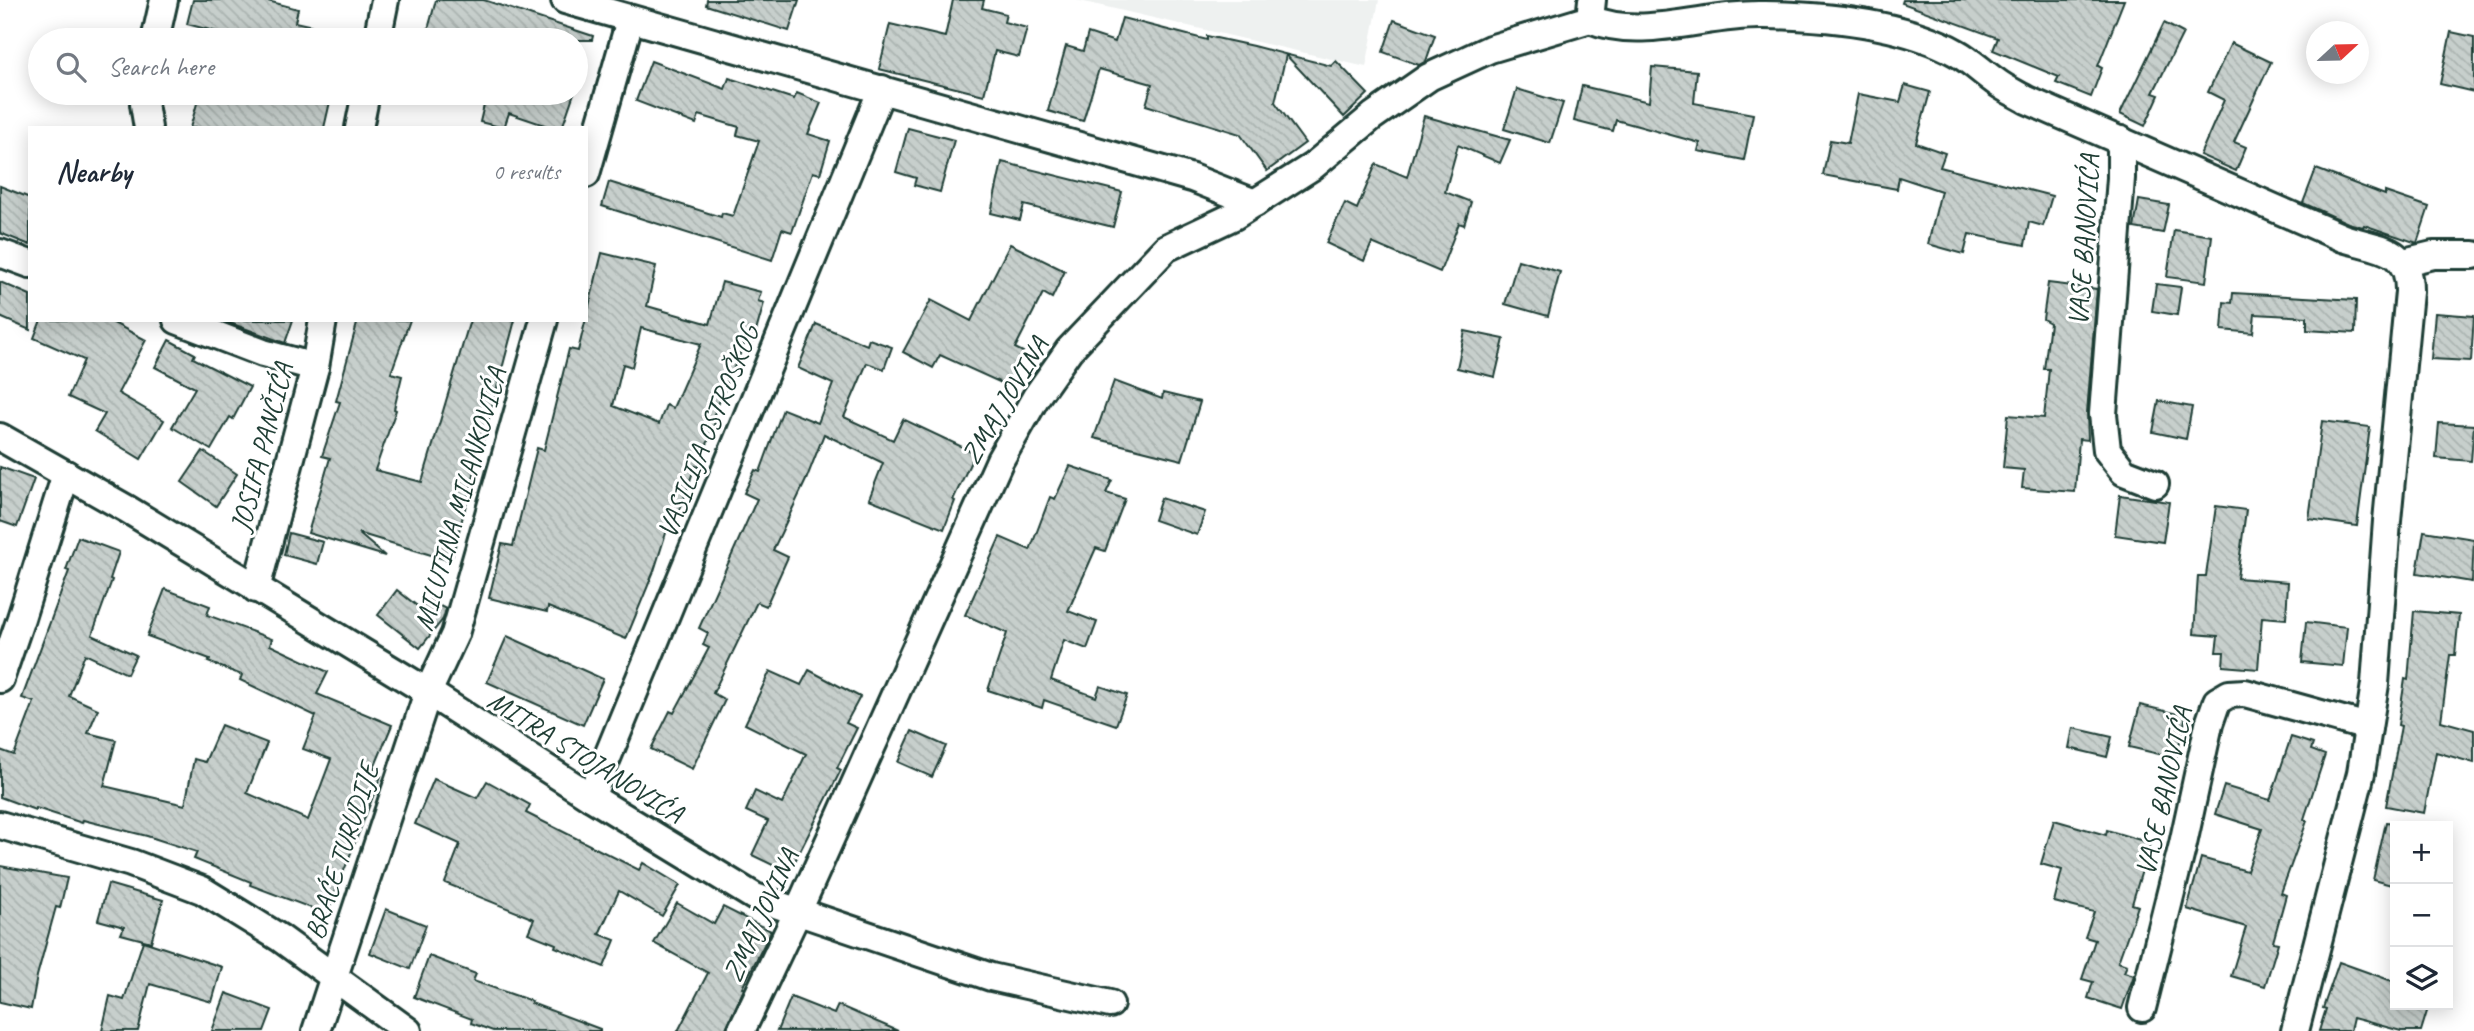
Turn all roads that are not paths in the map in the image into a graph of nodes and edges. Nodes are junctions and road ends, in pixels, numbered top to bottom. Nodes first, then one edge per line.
1 (164, 0) edge
2 (385, 0) edge
3 (565, 0) edge
4 (1591, 9) edge
5 (630, 20) junction
6 (158, 28) edge
7 (379, 28) edge
8 (882, 89) junction
9 (144, 105) edge
10 (364, 105) edge
11 (148, 126) edge
12 (359, 126) edge
13 (2121, 140) junction
14 (588, 167) edge
15 (1255, 203) junction
16 (0, 253) edge
17 (2474, 255) edge
18 (2404, 262) junction
19 (28, 263) edge
20 (182, 322) edge
21 (323, 322) edge
22 (543, 322) edge
23 (315, 367) junction
24 (0, 437) edge
25 (66, 474) junction
26 (2155, 484) dead end
27 (256, 589) junction
28 (0, 679) edge
29 (428, 692) junction
30 (2368, 727) junction
31 (591, 797) junction
32 (0, 825) edge
33 (798, 911) junction
34 (333, 977) junction
35 (1110, 1004) dead end
36 (2142, 1008) dead end
37 (316, 1031) edge
38 (408, 1031) edge
39 (741, 1031) edge
40 (2295, 1031) edge

1 - 6 street
2 - 7 street
3 - 5 street
4 - 13 street, VASE BANOVIĆA
4 - 15 street, ZMAJ JOVINA
5 - 8 street
5 - 14 street
8 - 15 street
8 - 31 street, VASILIJA OSTROŠKOG
9 - 11 street
10 - 12 street
13 - 18 street, VASE BANOVIĆA
13 - 26 street, VASE BANOVIĆA
15 - 33 street, ZMAJ JOVINA
16 - 19 street
17 - 18 street
18 - 30 street
20 - 23 street
21 - 23 street, JOSIFA PANČIĆA
22 - 29 street, MILUTINA MILANKOVIĆA
23 - 27 street, JOSIFA PANČIĆA
24 - 25 street, MITRA STOJANOVIĆA
25 - 27 street, MITRA STOJANOVIĆA
25 - 28 street
27 - 29 street, MITRA STOJANOVIĆA
29 - 31 street, MITRA STOJANOVIĆA
29 - 34 street, BRAĆE TURUDIJE
30 - 36 street, VASE BANOVIĆA
30 - 40 street
31 - 33 street, MITRA STOJANOVIĆA
32 - 34 street
33 - 35 street, MITRA STOJANOVIĆA
33 - 39 street, ZMAJ JOVINA
34 - 37 street, BRAĆE TURUDIJE
34 - 38 street

